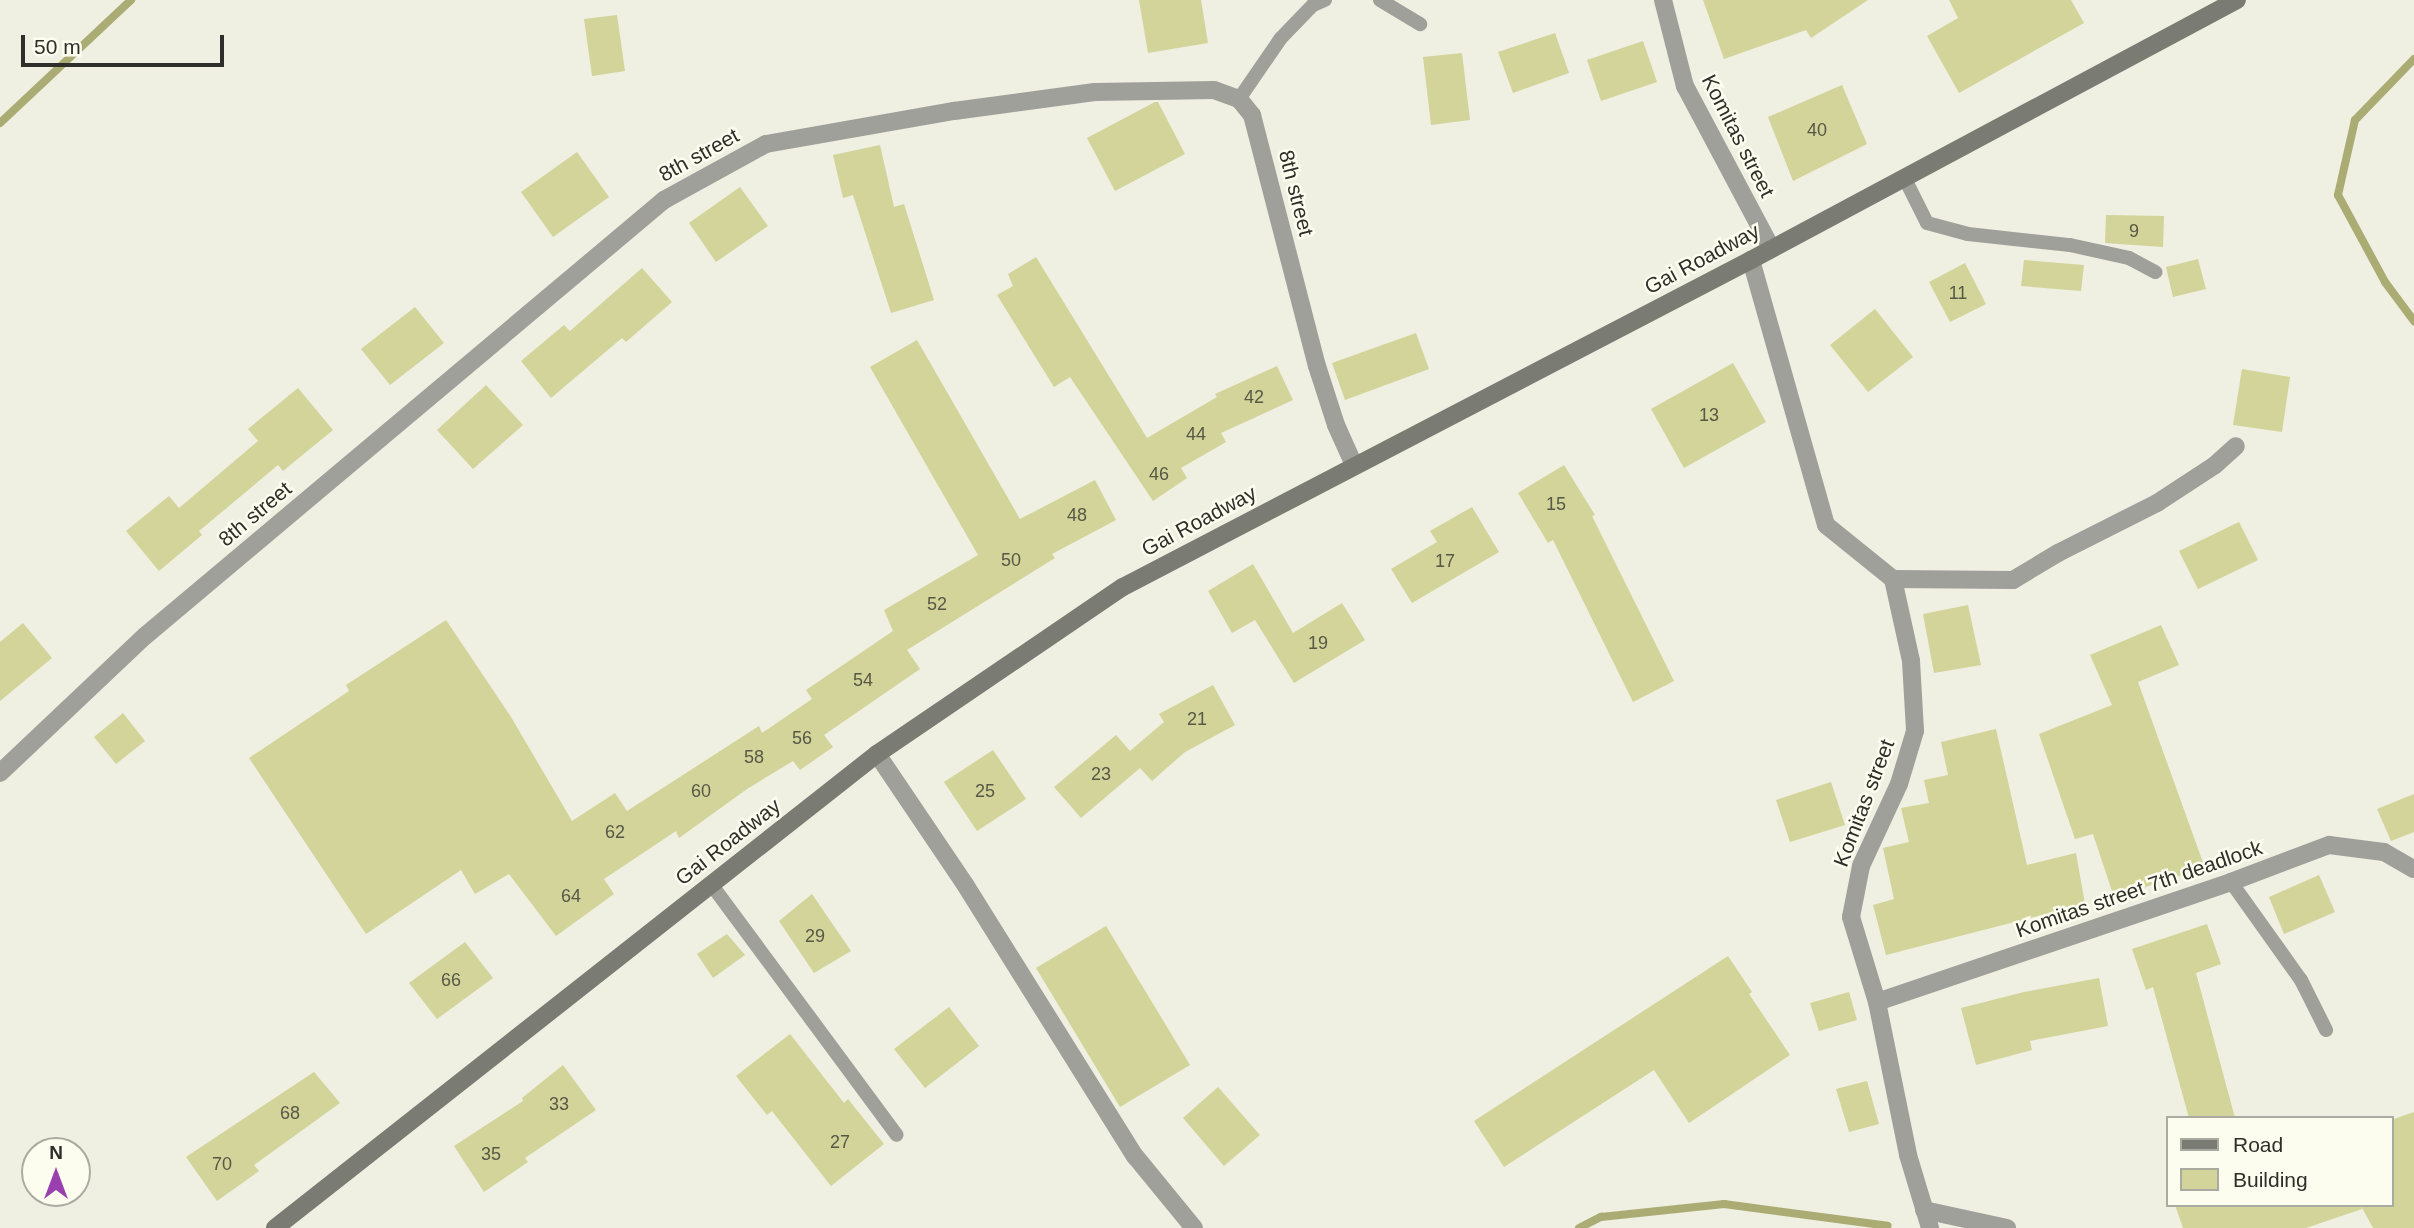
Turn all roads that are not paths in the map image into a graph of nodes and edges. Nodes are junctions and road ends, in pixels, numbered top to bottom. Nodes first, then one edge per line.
1 (1325, 0) edge
2 (1380, 0) edge
3 (1663, 0) edge
4 (2237, 0) edge
5 (1420, 24) dead end
6 (1239, 99) junction
7 (1904, 177) junction
8 (1770, 248) junction
9 (1751, 260) junction
10 (2155, 272) dead end
11 (2236, 446) dead end
12 (1354, 465) junction
13 (1893, 579) junction
14 (877, 754) junction
15 (0, 773) edge
16 (2414, 869) edge
17 (2231, 882) junction
18 (711, 884) junction
19 (1877, 1002) junction
20 (2326, 1030) dead end
21 (897, 1135) dead end
22 (1924, 1210) junction
23 (275, 1228) edge
24 (1194, 1228) edge
25 (1930, 1228) edge
26 (2007, 1228) edge

1 - 6 lane
2 - 5 lane
3 - 8 street, Komitas street
4 - 7 main road, Gai Roadway
6 - 12 street, 8th street
6 - 15 street, 8th street
7 - 8 main road, Gai Roadway
7 - 10 lane
8 - 9 main road, Gai Roadway
9 - 12 main road, Gai Roadway
9 - 13 street
11 - 13 street
12 - 14 main road, Gai Roadway
13 - 19 street, Komitas street
14 - 18 main road, Gai Roadway
14 - 24 street
16 - 17 street, Komitas street 7th deadlock
17 - 19 street, Komitas street 7th deadlock
17 - 20 lane
18 - 21 lane
18 - 23 main road, Gai Roadway
19 - 22 street, Komitas street
22 - 25 street, Komitas street
22 - 26 street

